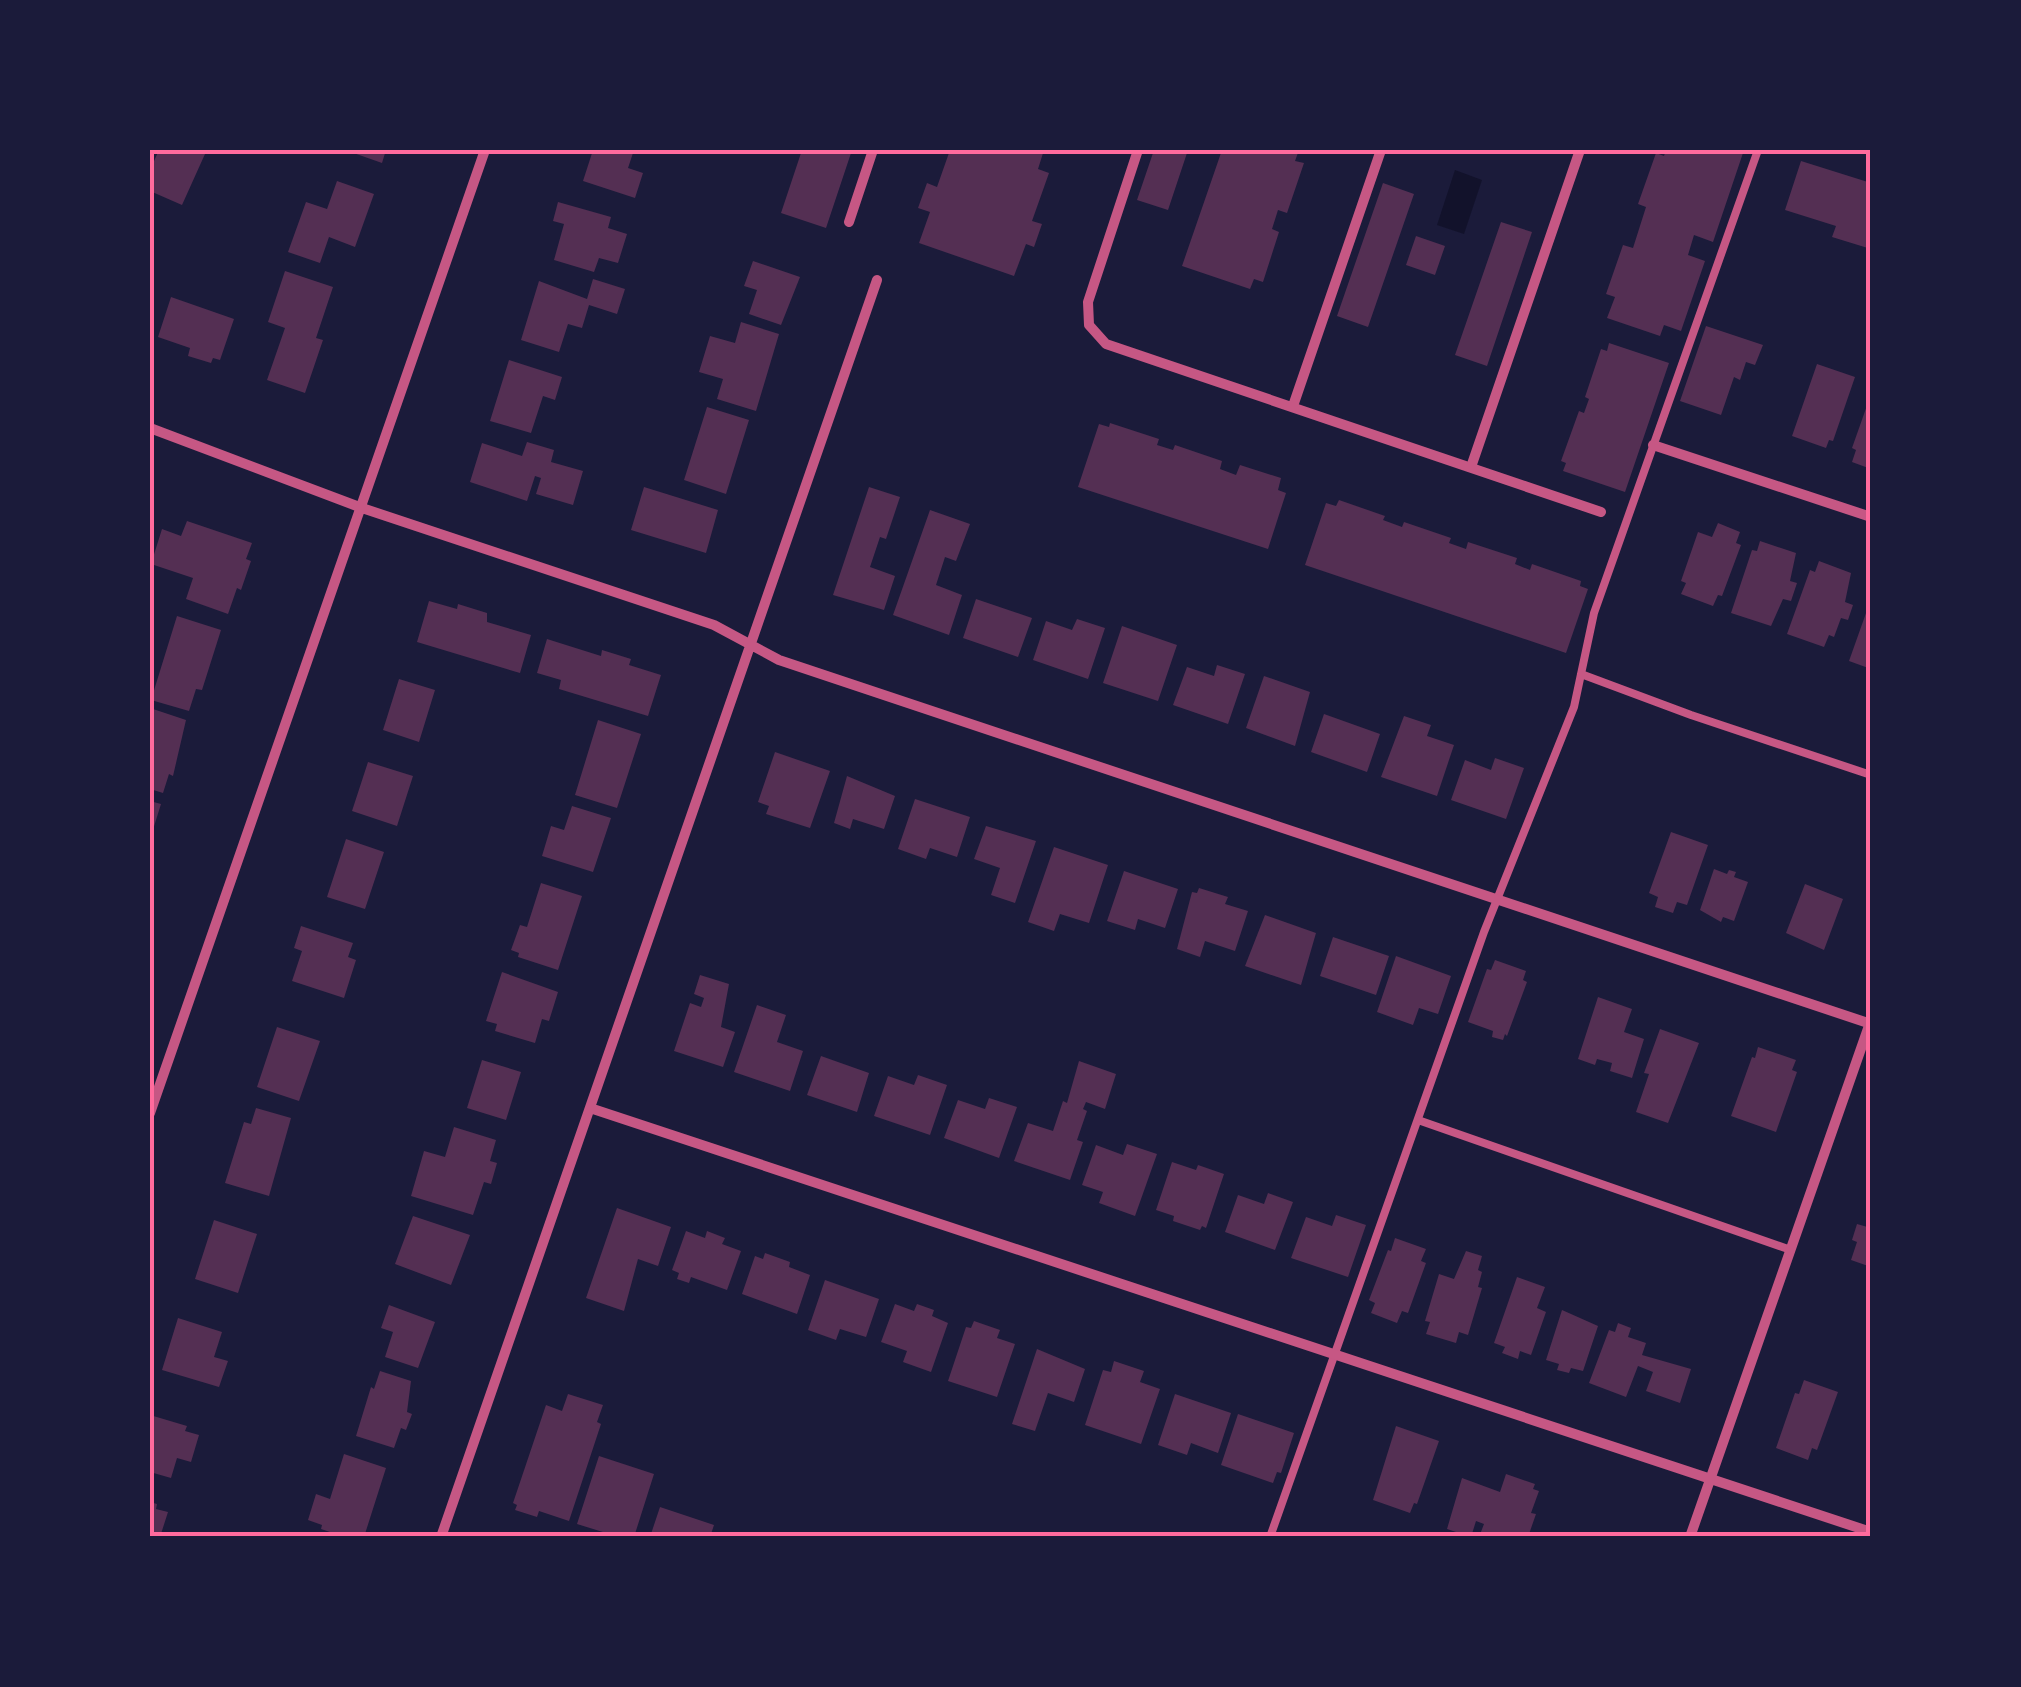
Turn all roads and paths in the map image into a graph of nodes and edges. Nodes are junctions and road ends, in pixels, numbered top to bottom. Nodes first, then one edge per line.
1 (484, 150) edge
2 (873, 150) edge
3 (1138, 150) edge
4 (1381, 150) edge
5 (1580, 150) edge
6 (1758, 150) edge
7 (848, 222) dead end
8 (878, 280) dead end
9 (1293, 406) junction
10 (150, 428) edge
11 (1652, 445) junction
12 (1471, 467) junction
13 (362, 508) junction
14 (1601, 512) dead end
15 (1871, 518) edge
16 (750, 644) junction
17 (1582, 674) junction
18 (1871, 774) edge
19 (1500, 899) junction
20 (1871, 1022) edge
21 (590, 1108) junction
22 (150, 1113) edge
23 (1418, 1120) junction
24 (1791, 1250) junction
25 (1334, 1354) junction
26 (1710, 1478) junction
27 (1871, 1532) edge
28 (441, 1537) edge
29 (1270, 1537) edge
30 (1690, 1537) edge

1 - 13 street
2 - 7 street
3 - 9 street
4 - 9 street
5 - 12 street
6 - 11 lane
8 - 16 street
9 - 12 street
10 - 13 street
11 - 15 street
11 - 17 lane
12 - 14 street
13 - 16 street
13 - 22 street
16 - 19 street
16 - 21 street
17 - 18 lane
17 - 19 lane
19 - 20 street
19 - 23 lane
20 - 24 street
21 - 25 street
21 - 28 street
23 - 24 lane
23 - 25 lane
24 - 26 street
25 - 26 street
25 - 29 lane
26 - 27 street
26 - 30 street

